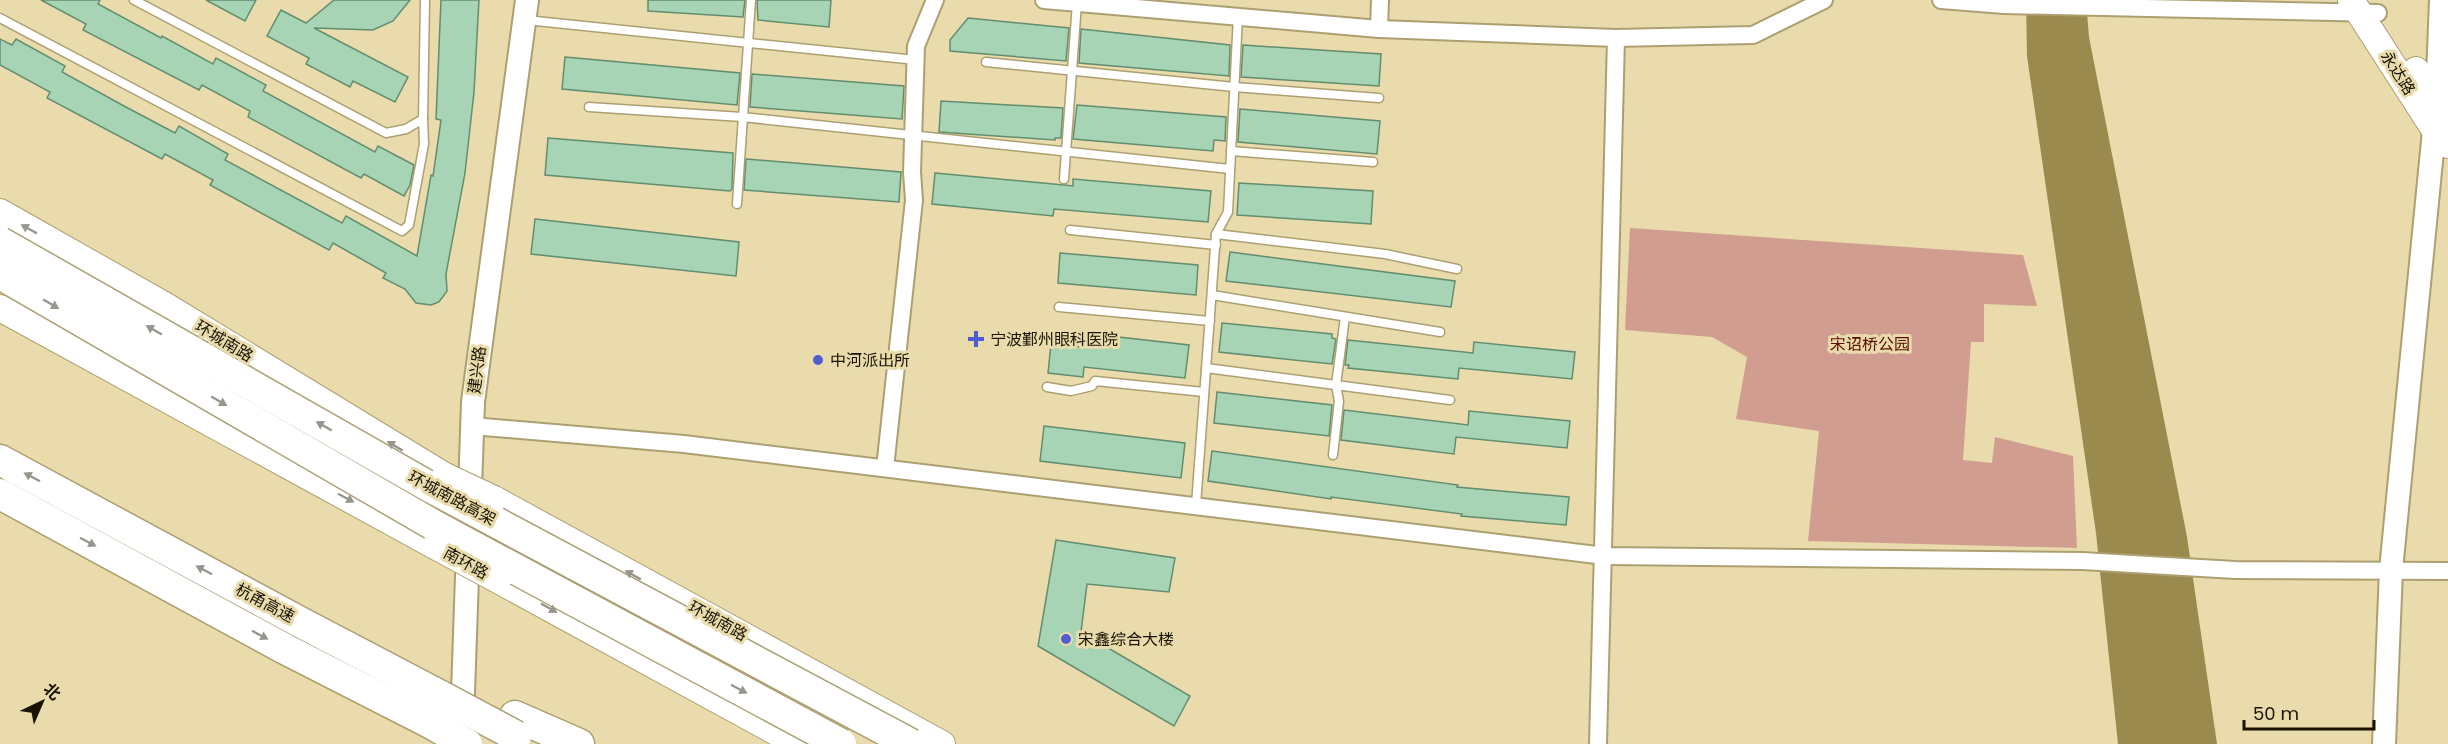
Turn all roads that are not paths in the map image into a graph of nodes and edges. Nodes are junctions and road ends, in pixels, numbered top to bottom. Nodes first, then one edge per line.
1 (134, 0) edge
2 (425, 0) edge
3 (751, 0) edge
4 (935, 0) edge
5 (1044, 0) edge
6 (1380, 0) edge
7 (1824, 0) edge
8 (1941, 0) edge
9 (2441, 0) edge
10 (1077, 3) junction
11 (1162, 5) edge
12 (2364, 6) edge
13 (527, 10) edge
14 (1238, 16) junction
15 (0, 18) edge
16 (1379, 29) junction
17 (1616, 38) junction
18 (747, 43) junction
19 (916, 60) junction
20 (986, 62) dead end
21 (1072, 72) junction
22 (1234, 87) junction
23 (1379, 98) dead end
24 (589, 107) dead end
25 (742, 117) junction
26 (423, 119) junction
27 (2442, 122) edge
28 (913, 136) junction
29 (1231, 151) junction
30 (1066, 152) junction
31 (1373, 162) dead end
32 (1230, 169) junction
33 (1064, 179) dead end
34 (737, 204) dead end
35 (0, 212) edge
36 (1070, 230) dead end
37 (1216, 234) junction
38 (0, 242) edge
39 (1216, 245) junction
40 (1457, 269) dead end
41 (0, 274) edge
42 (1212, 295) junction
43 (1059, 307) dead end
44 (0, 308) edge
45 (1345, 316) junction
46 (1210, 321) junction
47 (1440, 332) dead end
48 (1206, 368) junction
49 (1336, 386) junction
50 (1047, 387) dead end
51 (1204, 392) junction
52 (1450, 400) dead end
53 (472, 426) junction
54 (1333, 455) dead end
55 (0, 460) edge
56 (885, 468) junction
57 (0, 494) edge
58 (1196, 505) junction
59 (1605, 556) junction
60 (2391, 570) junction
61 (2448, 571) edge
62 (521, 732) edge
63 (461, 744) edge
64 (467, 744) edge
65 (579, 744) edge
66 (798, 744) edge
67 (841, 744) edge
68 (911, 744) edge
69 (942, 744) edge
70 (1599, 744) edge
71 (2384, 744) edge

1 - 26 lane
2 - 26 lane
3 - 18 lane
4 - 19 street
5 - 10 street
6 - 16 street
7 - 17 street
8 - 12 street
9 - 27 street
10 - 11 street
10 - 21 lane
11 - 14 street
12 - 27 main road, 永达路
13 - 18 lane
13 - 53 street, 建兴路
14 - 16 street
14 - 22 lane
15 - 26 lane
16 - 17 street
17 - 59 street
18 - 19 lane
18 - 25 lane
19 - 28 street
20 - 21 lane
21 - 22 lane
21 - 30 lane
22 - 23 lane
22 - 29 lane
24 - 25 lane
25 - 28 lane
25 - 34 lane
27 - 60 street
28 - 30 lane
28 - 56 street
29 - 31 lane
29 - 32 lane
30 - 32 lane
30 - 33 lane
32 - 37 lane
69 -> 35 main road, 环城南路, bridge
36 - 39 lane
37 - 39 lane
37 - 40 lane
68 -> 38 highway, 环城南路高架, bridge
39 - 42 lane
41 -> 67 highway, 环城南路高架, bridge
42 - 45 lane
42 - 46 lane
43 - 46 lane
44 -> 66 main road, 南环路, bridge
45 - 47 lane
45 - 49 lane
46 - 48 lane
48 - 49 lane
48 - 51 lane
49 - 52 lane
49 - 54 lane
50 - 51 lane
51 - 58 lane
53 - 56 street
53 - 63 street, 建兴路
62 -> 55 highway, 杭甬高速
56 - 58 street
57 -> 64 highway, 杭甬高速, bridge
58 - 59 street
59 - 60 street
59 - 70 street
60 - 61 street
60 - 71 street
62 - 65 highway, 杭甬高速

